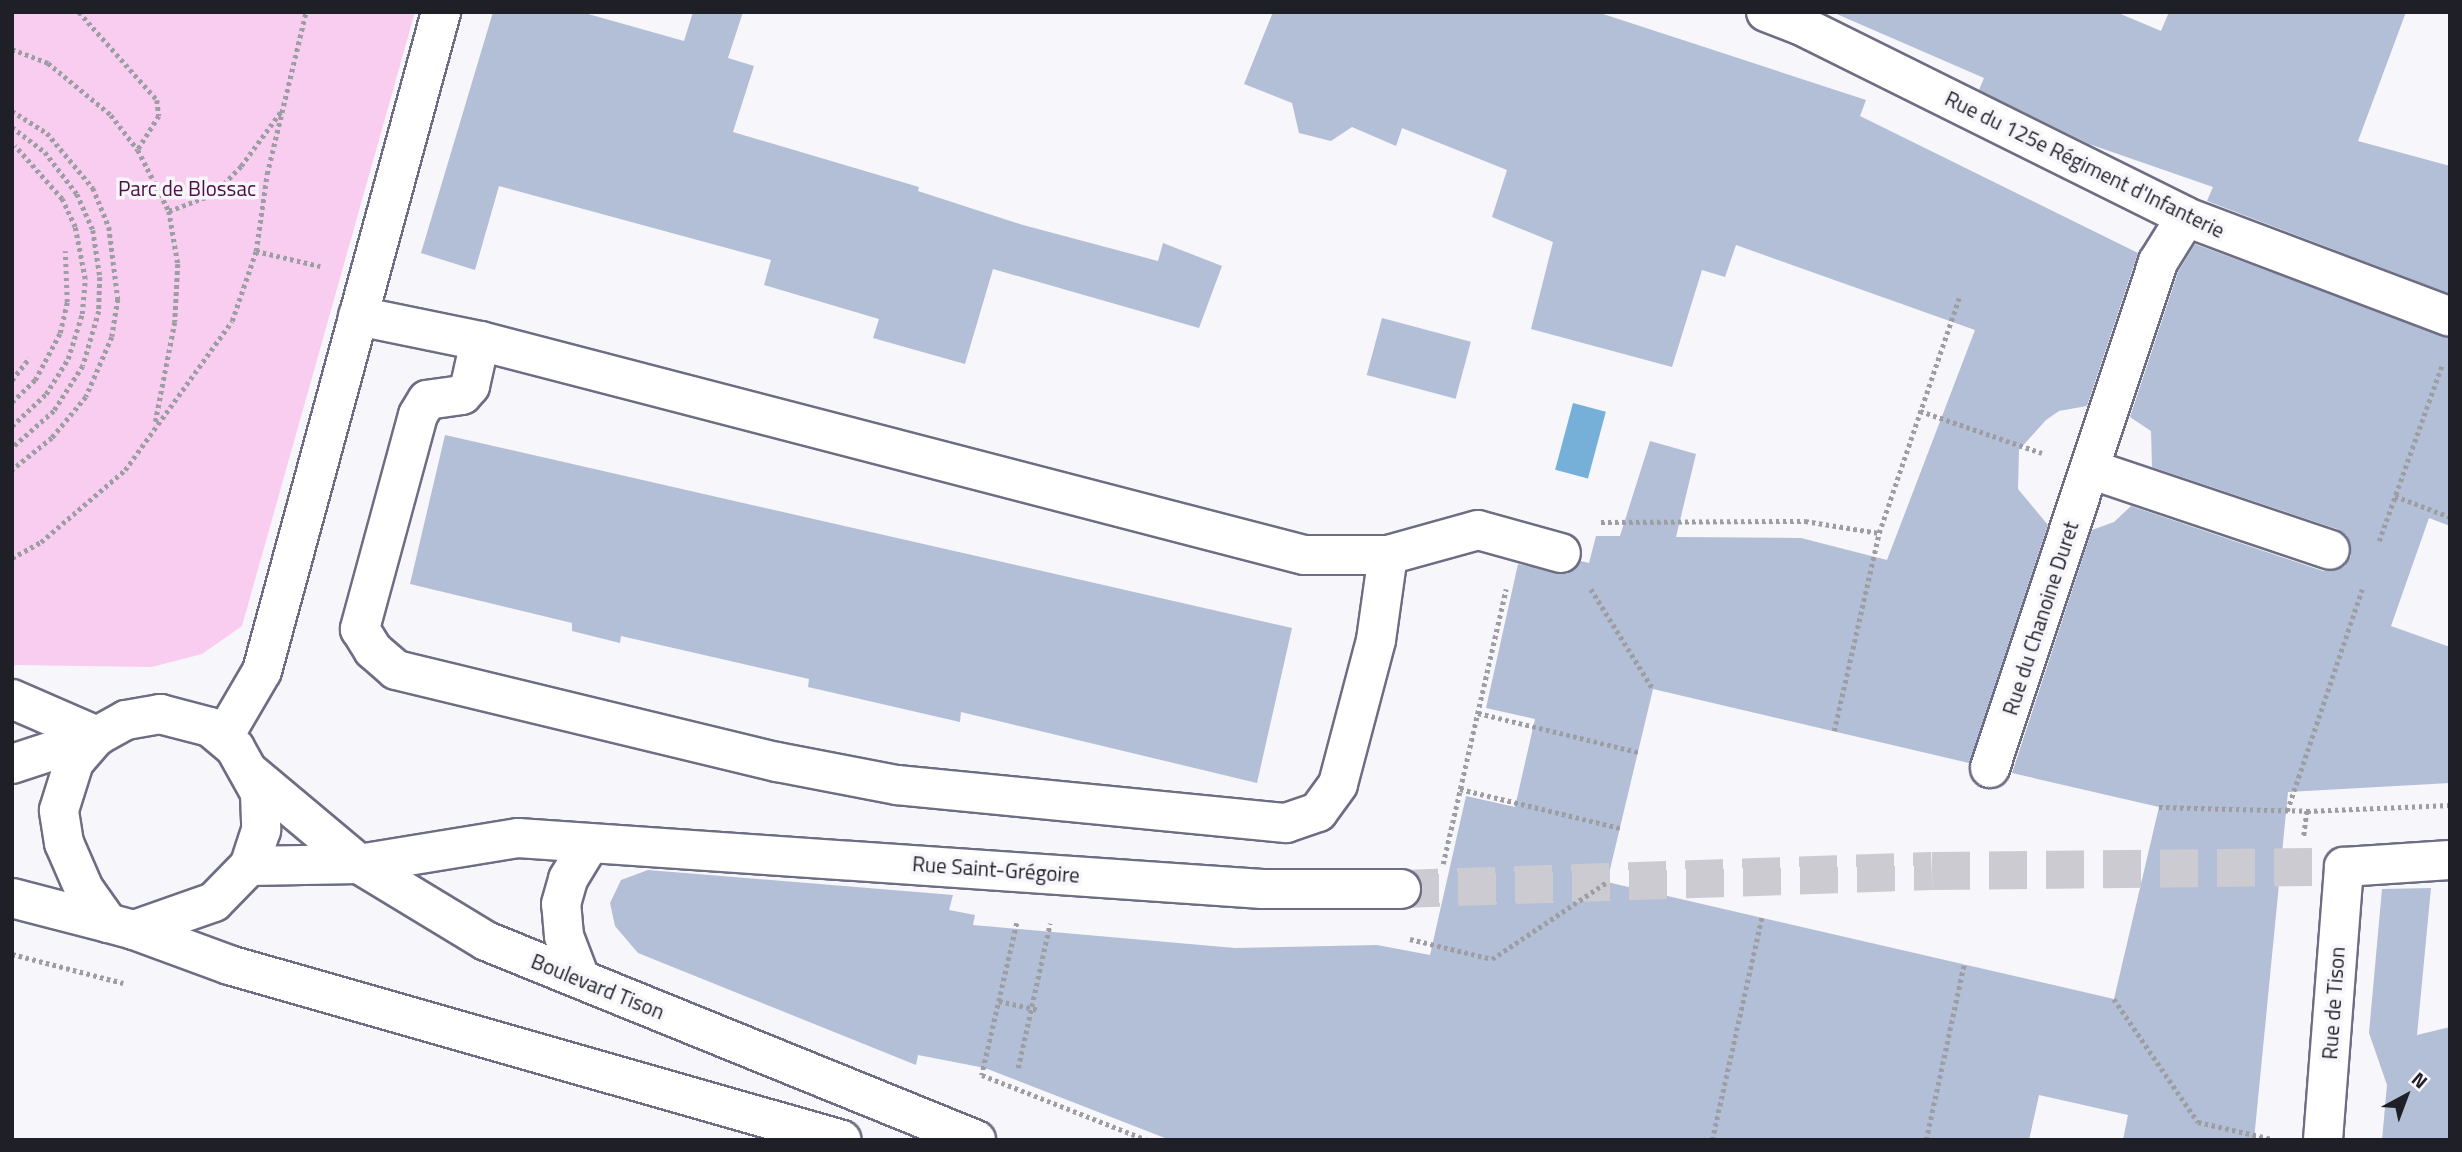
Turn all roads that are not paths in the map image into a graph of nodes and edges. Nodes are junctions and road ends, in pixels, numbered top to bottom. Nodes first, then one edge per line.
1 (441, 12) edge
2 (1766, 12) edge
3 (2186, 217) junction
4 (357, 289) junction
5 (2450, 317) edge
6 (480, 341) junction
7 (2090, 469) junction
8 (2330, 550) dead end
9 (1561, 552) dead end
10 (1388, 555) junction
11 (12, 699) edge
12 (97, 736) junction
13 (223, 736) junction
14 (12, 764) edge
15 (1990, 768) dead end
16 (253, 775) junction
17 (590, 843) junction
18 (2450, 860) edge
19 (359, 864) junction
20 (249, 866) junction
21 (1401, 889) tunnel mouth
22 (12, 898) edge
23 (121, 926) junction
24 (580, 978) junction
25 (842, 1140) edge
26 (976, 1140) edge
27 (2323, 1140) edge

1 - 4 street
2 - 3 street, Rue du 125e Régiment d'Infanterie
3 - 5 street, Rue du 125e Régiment d'Infanterie
3 - 7 street, Rue du Chanoine Duret
4 - 6 street
4 - 13 street
6 - 10 street
6 - 10 street
7 - 8 street
7 - 15 street, Rue du Chanoine Duret
9 - 10 street
11 - 12 street
12 - 13 street
12 - 14 street
12 - 23 street
13 - 16 street
16 - 19 street, Boulevard Tison
16 - 20 street
17 - 19 street, Rue Saint-Grégoire
17 - 21 street, Rue Saint-Grégoire
17 - 24 street
18 - 27 street, Rue de Tison
19 - 20 street, Rue Saint-Grégoire
19 - 24 street, Boulevard Tison
20 - 23 street
22 - 23 street
23 - 25 street
24 - 26 street, Boulevard Tison

